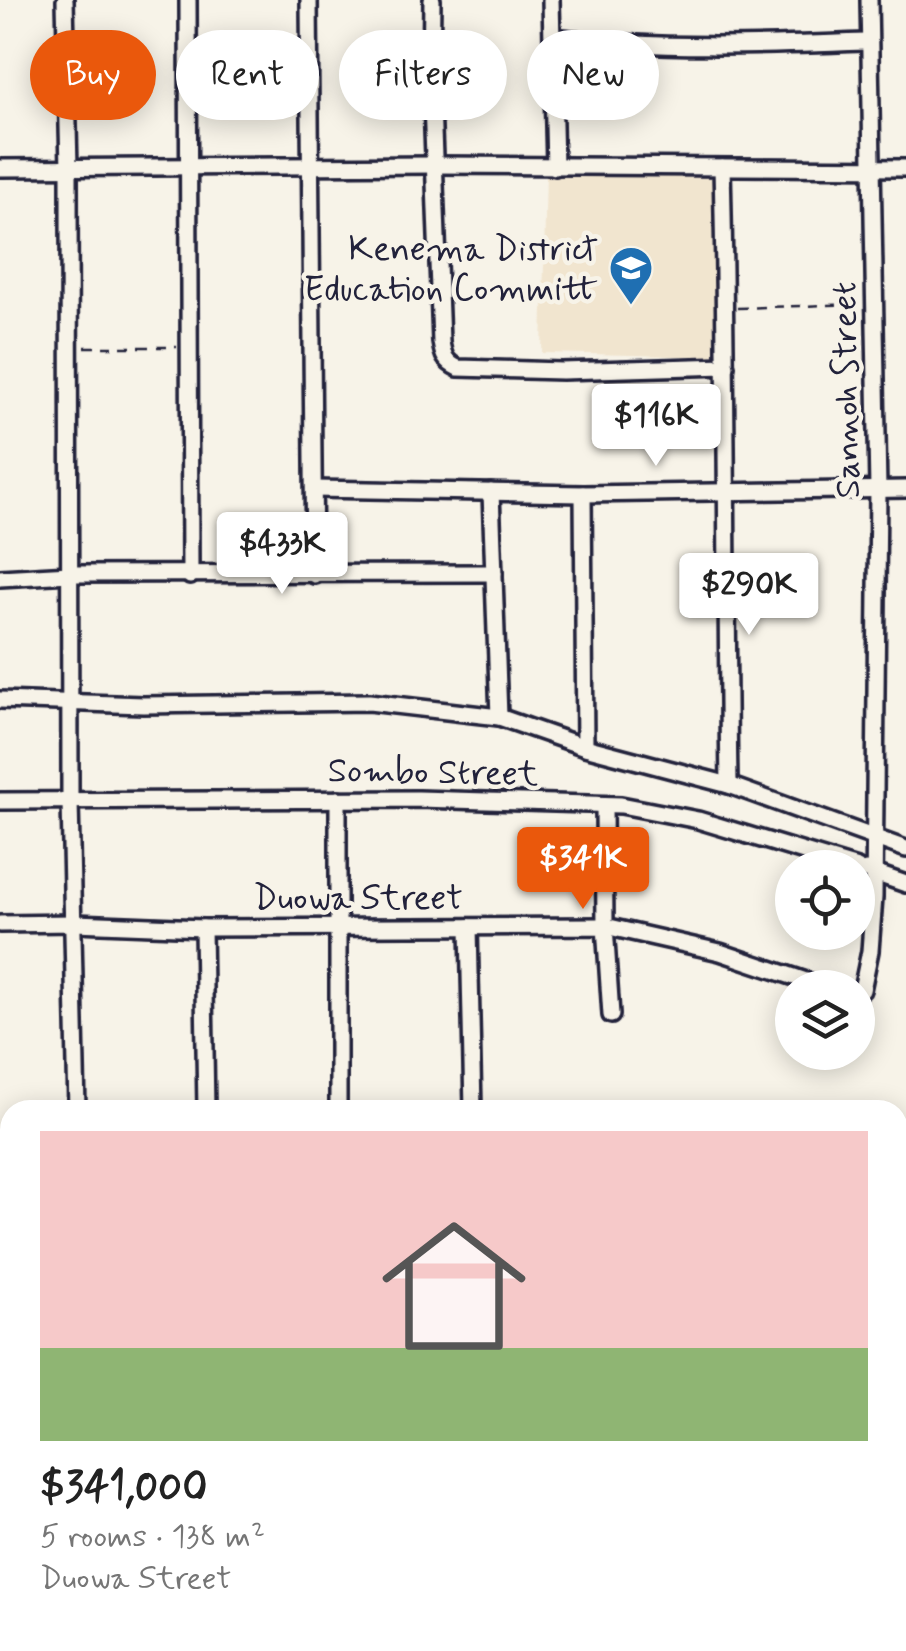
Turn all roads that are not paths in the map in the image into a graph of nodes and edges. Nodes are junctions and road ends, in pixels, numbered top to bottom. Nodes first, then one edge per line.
1 (65, 0) edge
2 (188, 0) edge
3 (310, 0) edge
4 (432, 0) edge
5 (551, 0) edge
6 (869, 0) edge
7 (553, 30) edge
8 (868, 42) junction
9 (659, 47) edge
10 (555, 120) edge
11 (435, 165) junction
12 (310, 166) junction
13 (186, 167) junction
14 (555, 167) junction
15 (722, 167) junction
16 (873, 167) junction
17 (0, 168) edge
18 (69, 168) junction
19 (906, 168) edge
20 (726, 366) junction
21 (314, 489) junction
22 (878, 489) junction
23 (906, 489) edge
24 (728, 491) junction
25 (490, 492) junction
26 (583, 494) junction
27 (70, 574) junction
28 (494, 574) junction
29 (314, 575) junction
30 (190, 576) junction
31 (0, 578) edge
32 (0, 700) edge
33 (72, 702) junction
34 (499, 717) junction
35 (585, 747) junction
36 (728, 785) junction
37 (338, 799) junction
38 (0, 801) edge
39 (70, 802) junction
40 (604, 806) junction
41 (873, 838) junction
42 (906, 849) edge
43 (798, 850) edge
44 (869, 850) edge
45 (875, 873) edge
46 (906, 884) edge
47 (75, 922) junction
48 (0, 924) edge
49 (336, 926) junction
50 (605, 926) junction
51 (469, 927) junction
52 (203, 928) junction
53 (775, 970) edge
54 (611, 1016) dead end
55 (77, 1100) edge
56 (206, 1100) edge
57 (338, 1100) edge
58 (473, 1100) edge

1 - 18 street
2 - 13 street
3 - 12 street
4 - 11 street
5 - 7 street
6 - 8 street, Sannoh Street
8 - 9 street
8 - 16 street, Sannoh Street
10 - 14 street
11 - 12 street
11 - 14 street
11 - 20 street
12 - 13 street
12 - 21 street
13 - 18 street
13 - 30 street
14 - 15 street
15 - 16 street
15 - 20 street
16 - 19 street
16 - 22 street, Sannoh Street
17 - 18 street
18 - 27 street
20 - 24 street
21 - 25 street
21 - 29 street
22 - 23 street
22 - 24 street
22 - 41 street, Sannoh Street
24 - 26 street
24 - 36 street
25 - 26 street
25 - 28 street
26 - 35 street
27 - 30 street
27 - 31 street
27 - 33 street
28 - 29 street
28 - 34 street
29 - 30 street
32 - 33 street
33 - 34 street
33 - 39 street
34 - 35 street
35 - 36 street
36 - 41 street
37 - 39 street, Sombo Street
37 - 40 street, Sombo Street
37 - 49 street
38 - 39 street, Sombo Street
39 - 47 street
40 - 43 street, Sombo Street
40 - 50 street
41 - 42 street
41 - 44 street, Sannoh Street
45 - 46 street, Sombo Street
47 - 48 street, Duowa Street
47 - 52 street, Duowa Street
47 - 55 street
49 - 51 street, Duowa Street
49 - 52 street, Duowa Street
49 - 57 street
50 - 51 street, Duowa Street
50 - 53 street, Duowa Street
50 - 54 street
51 - 58 street
52 - 56 street

